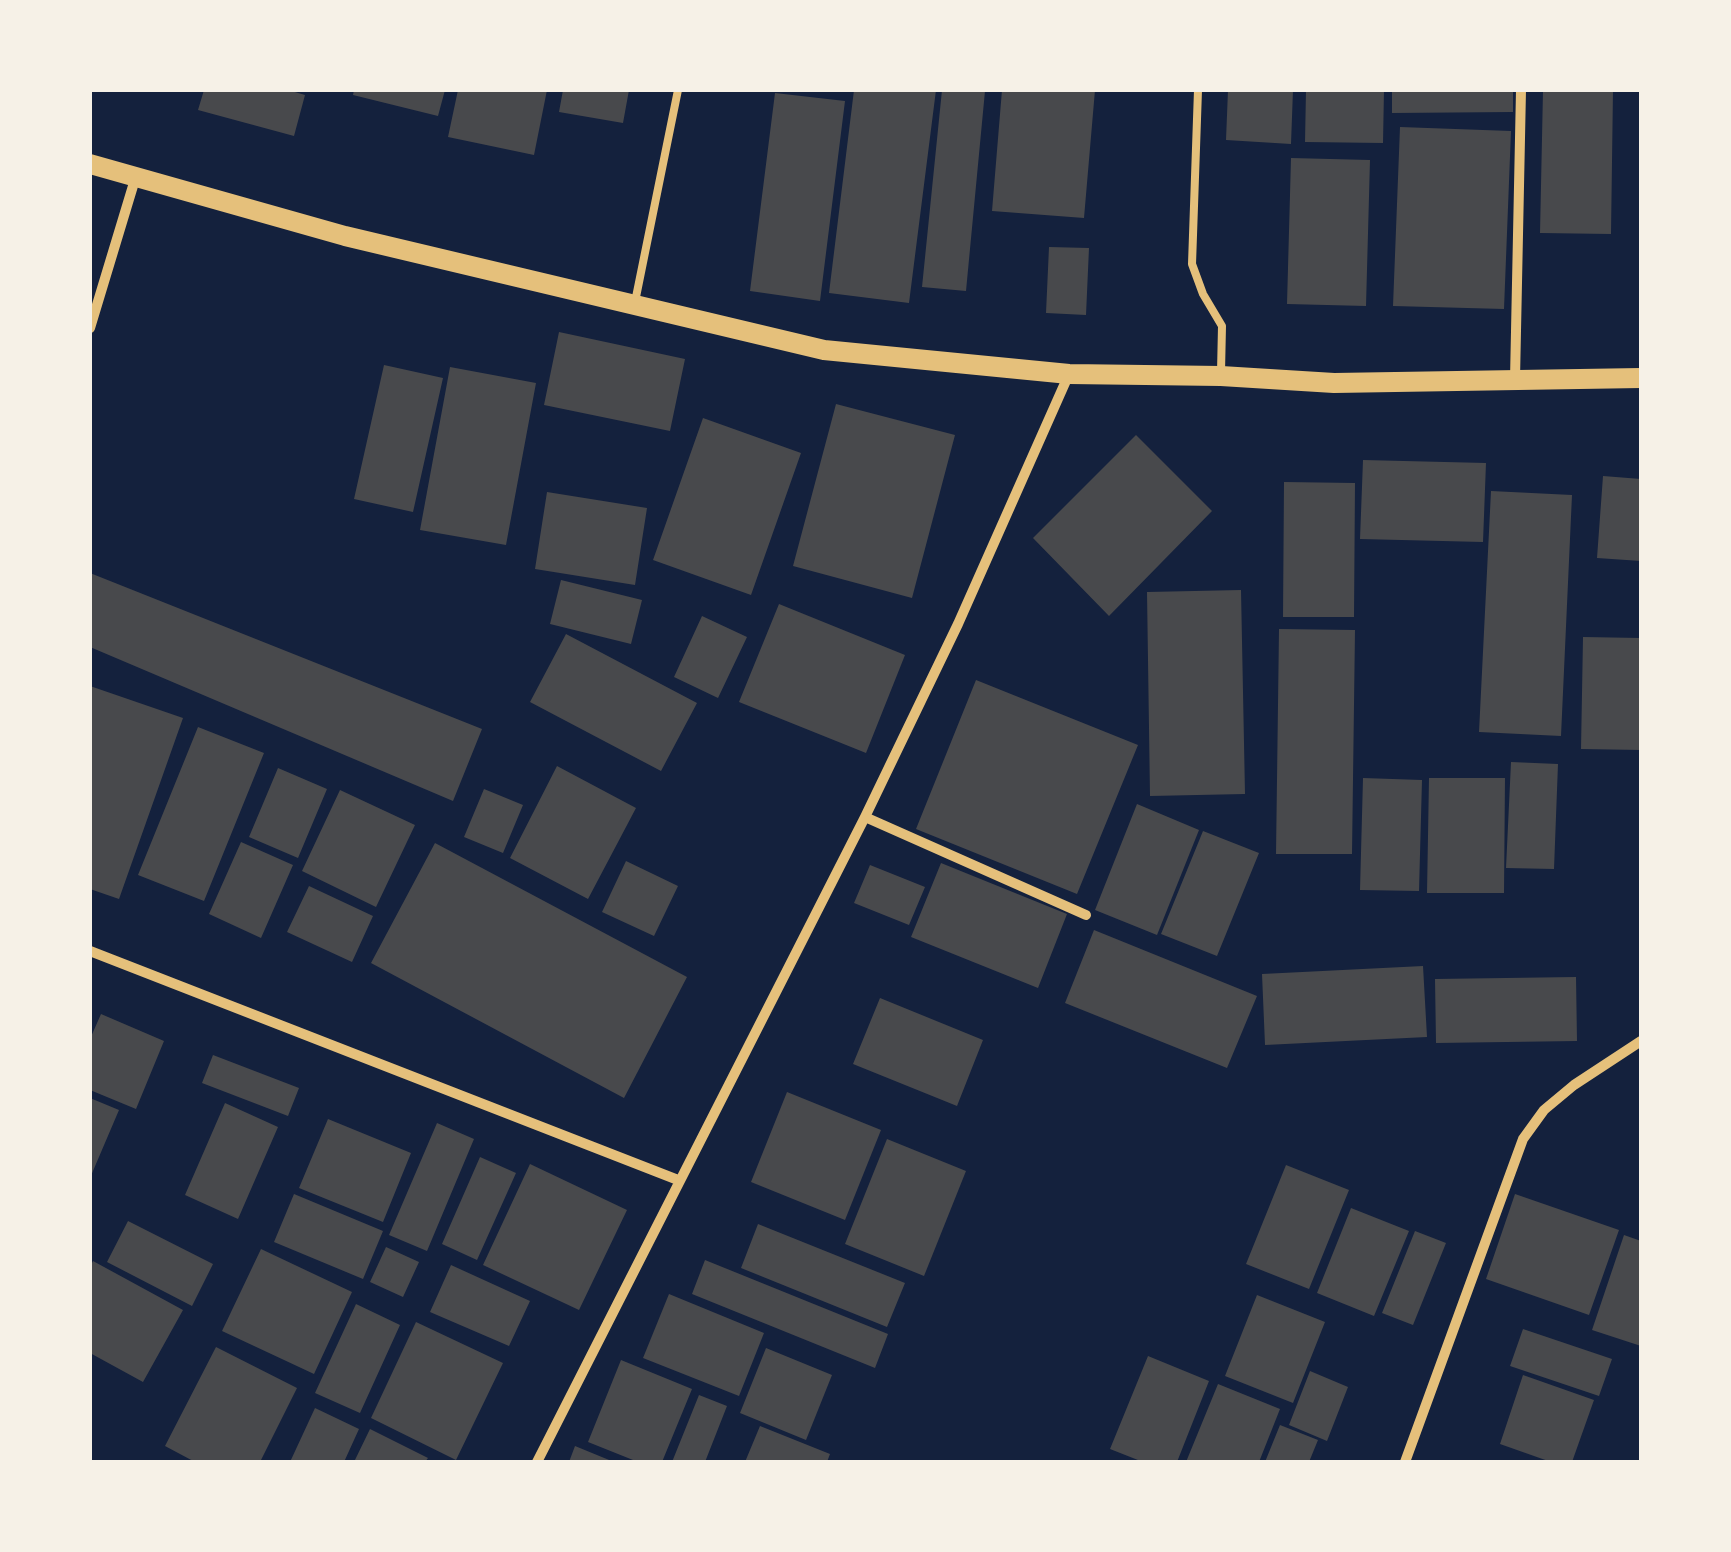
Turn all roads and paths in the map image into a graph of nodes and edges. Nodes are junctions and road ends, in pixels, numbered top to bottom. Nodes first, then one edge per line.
1 (678, 90) edge
2 (1198, 90) edge
3 (1521, 90) edge
4 (90, 164) edge
5 (136, 176) junction
6 (634, 306) junction
7 (90, 328) edge
8 (1069, 374) junction
9 (1220, 376) junction
10 (1516, 378) junction
11 (1641, 378) edge
12 (866, 817) junction
13 (1086, 914) dead end
14 (90, 951) edge
15 (1641, 1042) edge
16 (678, 1180) junction
17 (1410, 1460) edge
18 (537, 1462) edge

1 - 6 lane
2 - 9 lane
3 - 10 street
4 - 5 main road
5 - 6 main road
5 - 7 street
6 - 8 main road
8 - 9 main road
8 - 12 street
9 - 10 main road
10 - 11 main road
12 - 13 street
12 - 16 street
14 - 16 street
15 - 17 street
16 - 18 street

